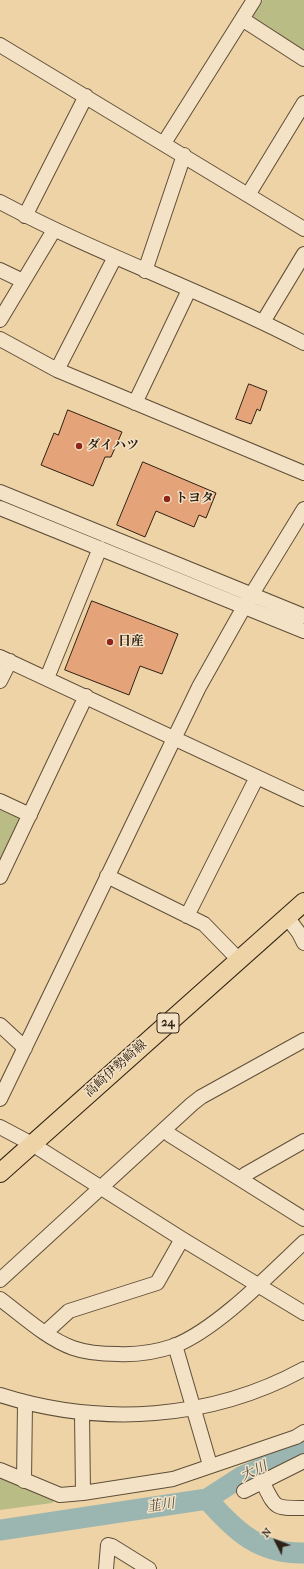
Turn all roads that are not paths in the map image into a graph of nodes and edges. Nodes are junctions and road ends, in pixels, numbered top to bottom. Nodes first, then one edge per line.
1 (254, 0) edge
2 (242, 19) junction
3 (0, 45) edge
4 (304, 59) edge
5 (86, 96) junction
6 (304, 103) edge
7 (164, 144) junction
8 (184, 155) junction
9 (248, 195) junction
10 (0, 202) edge
11 (25, 216) junction
12 (304, 229) edge
13 (54, 230) junction
14 (304, 254) edge
15 (115, 257) junction
16 (0, 270) edge
17 (145, 271) junction
18 (23, 281) junction
19 (189, 290) junction
20 (0, 320) edge
21 (264, 322) junction
22 (0, 339) edge
23 (304, 343) edge
24 (57, 370) junction
25 (135, 403) junction
26 (304, 473) edge
27 (0, 492) edge
28 (0, 508) edge
29 (304, 509) edge
30 (100, 548) junction
31 (252, 595) junction
32 (244, 607) junction
33 (304, 616) edge
34 (304, 631) edge
35 (5, 659) edge
36 (47, 678) junction
37 (0, 681) edge
38 (86, 696) junction
39 (174, 737) junction
40 (257, 777) junction
41 (302, 795) edge
42 (0, 801) edge
43 (30, 815) junction
44 (107, 876) junction
45 (0, 877) edge
46 (304, 902) edge
47 (187, 916) junction
48 (287, 917) junction
49 (304, 943) edge
50 (238, 960) junction
51 (0, 1024) edge
52 (304, 1040) edge
53 (25, 1048) junction
54 (0, 1099) edge
55 (0, 1127) edge
56 (164, 1129) junction
57 (304, 1141) edge
58 (32, 1144) junction
59 (0, 1173) edge
60 (241, 1178) junction
61 (100, 1187) junction
62 (304, 1219) edge
63 (182, 1239) junction
64 (304, 1242) edge
65 (0, 1280) edge
66 (258, 1285) junction
67 (0, 1299) edge
68 (304, 1313) edge
69 (45, 1333) junction
70 (175, 1345) junction
71 (304, 1369) edge
72 (0, 1395) edge
73 (25, 1403) junction
74 (194, 1409) junction
75 (82, 1413) junction
76 (304, 1432) edge
77 (304, 1461) edge
78 (210, 1466) junction
79 (0, 1470) edge
80 (24, 1481) junction
81 (262, 1481) junction
82 (244, 1491) dead end
83 (83, 1493) junction
84 (304, 1508) edge
85 (106, 1569) edge
86 (149, 1569) edge

1 - 2 street
2 - 4 street
2 - 7 street
3 - 5 street
5 - 7 street
5 - 11 street
6 - 9 street
7 - 8 street
8 - 9 street
8 - 17 street
9 - 12 street
10 - 11 street
11 - 13 street
13 - 15 street
13 - 18 street
14 - 21 street
15 - 17 street
15 - 24 street
16 - 18 street
17 - 19 street
18 - 20 street
19 - 21 street
19 - 25 street
21 - 23 street
22 - 24 street
24 - 25 street
25 - 26 street
27 - 31 street
28 - 30 street
29 - 31 street
30 - 32 street
30 - 36 street
31 - 32 street
31 - 33 street
32 - 34 street
32 - 39 street
35 - 36 street
35 - 37 street
36 - 38 street
38 - 39 street
38 - 43 street
39 - 40 street
39 - 44 street
40 - 41 street
40 - 47 street
42 - 43 street
43 - 45 street
44 - 47 street
44 - 53 street
46 - 48 main road, 高崎伊勢崎線 / 24
47 - 50 street
48 - 49 street
48 - 50 main road, 高崎伊勢崎線 / 24
50 - 58 main road, 高崎伊勢崎線 / 24
51 - 53 street
52 - 56 street
53 - 54 street
55 - 58 street
56 - 60 street
56 - 61 street
57 - 60 street
58 - 59 main road, 高崎伊勢崎線 / 24
58 - 61 street
60 - 62 street
61 - 63 street
61 - 65 street
63 - 66 street
63 - 69 street
64 - 66 street
66 - 68 street
66 - 70 street
67 - 69 street
69 - 70 street
70 - 74 street
71 - 74 street
72 - 73 street
73 - 75 street
73 - 80 street
74 - 75 street
74 - 78 street
75 - 83 street
76 - 78 street
77 - 81 street
78 - 83 street
79 - 80 street
80 - 83 street
81 - 82 street
81 - 84 street
85 - 86 street

